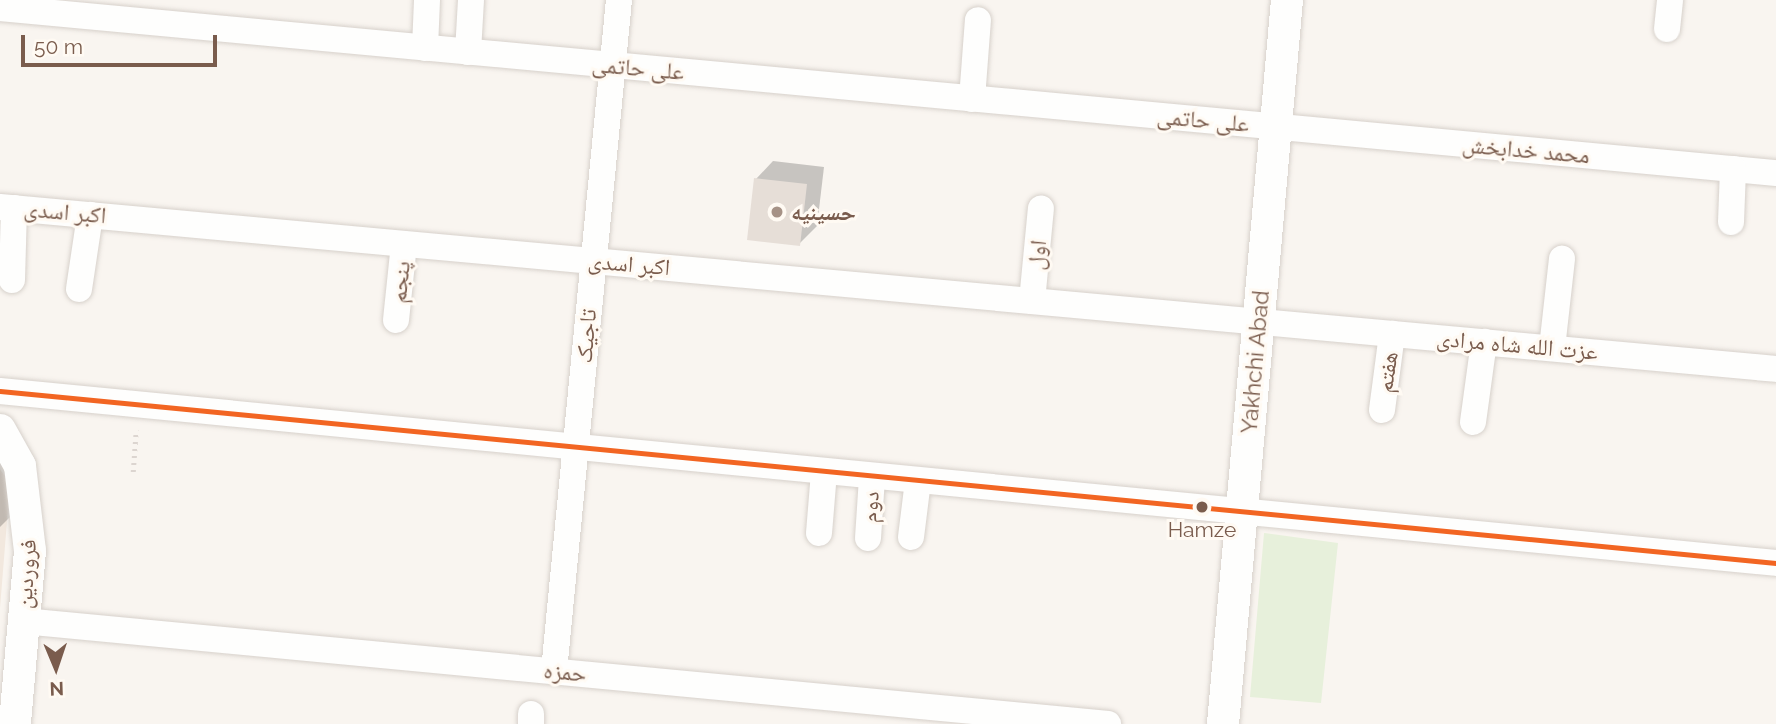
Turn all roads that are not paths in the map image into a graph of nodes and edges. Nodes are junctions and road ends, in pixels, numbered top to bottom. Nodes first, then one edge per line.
1 (427, 0) edge
2 (471, 0) edge
3 (618, 0) edge
4 (1287, 0) edge
5 (1670, 0) edge
6 (0, 8) edge
7 (978, 20) dead end
8 (1667, 29) dead end
9 (425, 48) junction
10 (468, 52) junction
11 (612, 65) junction
12 (972, 99) junction
13 (1276, 127) junction
14 (1733, 169) junction
15 (1776, 173) edge
16 (7, 207) edge
17 (1041, 208) dead end
18 (90, 215) junction
19 (1731, 222) dead end
20 (404, 244) junction
21 (1562, 259) dead end
22 (594, 261) junction
23 (12, 280) dead end
24 (79, 289) dead end
25 (1032, 301) junction
26 (396, 320) dead end
27 (1259, 322) junction
28 (1392, 334) junction
29 (1484, 342) junction
30 (1552, 348) junction
31 (1776, 369) edge
32 (0, 391) edge
33 (1382, 410) dead end
34 (1473, 422) dead end
35 (0, 430) edge
36 (576, 448) junction
37 (824, 472) junction
38 (872, 477) junction
39 (918, 481) junction
40 (1242, 513) junction
41 (819, 533) dead end
42 (911, 537) dead end
43 (868, 538) dead end
44 (1776, 564) edge
45 (23, 621) junction
46 (554, 671) junction
47 (15, 724) edge
48 (1108, 724) edge
49 (1223, 724) edge

1 - 9 street
2 - 10 street
3 - 11 street, تاجیک
4 - 13 street, Yakhchi Abad
5 - 8 street
6 - 9 street, علی حاتمی
7 - 12 street
9 - 10 street, علی حاتمی
10 - 11 street, علی حاتمی
11 - 12 street, علی حاتمی
11 - 22 street, تاجیک
12 - 13 street, علی حاتمی
13 - 14 street, محمد خدابخش
13 - 27 street, Yakhchi Abad
14 - 15 street, محمد خدابخش
14 - 19 street
16 - 18 street, اکبر اسدی
16 - 23 street
17 - 25 street, اول
18 - 20 street, اکبر اسدی
18 - 24 street
20 - 22 street, اکبر اسدی
20 - 26 street, پنجم
21 - 30 street
22 - 25 street, اکبر اسدی
22 - 36 street, تاجیک
25 - 27 street, اکبر اسدی
27 - 28 street, عزت الله شاه مرادی
27 - 40 street, Yakhchi Abad
28 - 29 street, عزت الله شاه مرادی
28 - 33 street, هفتم
29 - 30 street, عزت الله شاه مرادی
29 - 34 street
30 - 31 street, عزت الله شاه مرادی
32 - 36 street
35 - 45 street, فروردین
36 - 37 street
36 - 46 street, تاجیک
37 - 38 street
37 - 41 street
38 - 39 street
38 - 43 street, دوم
39 - 40 street
39 - 42 street
40 - 44 street
40 - 49 street, Yakhchi Abad
45 - 46 street, حمزه
45 - 47 street, فروردین
46 - 48 street, حمزه

